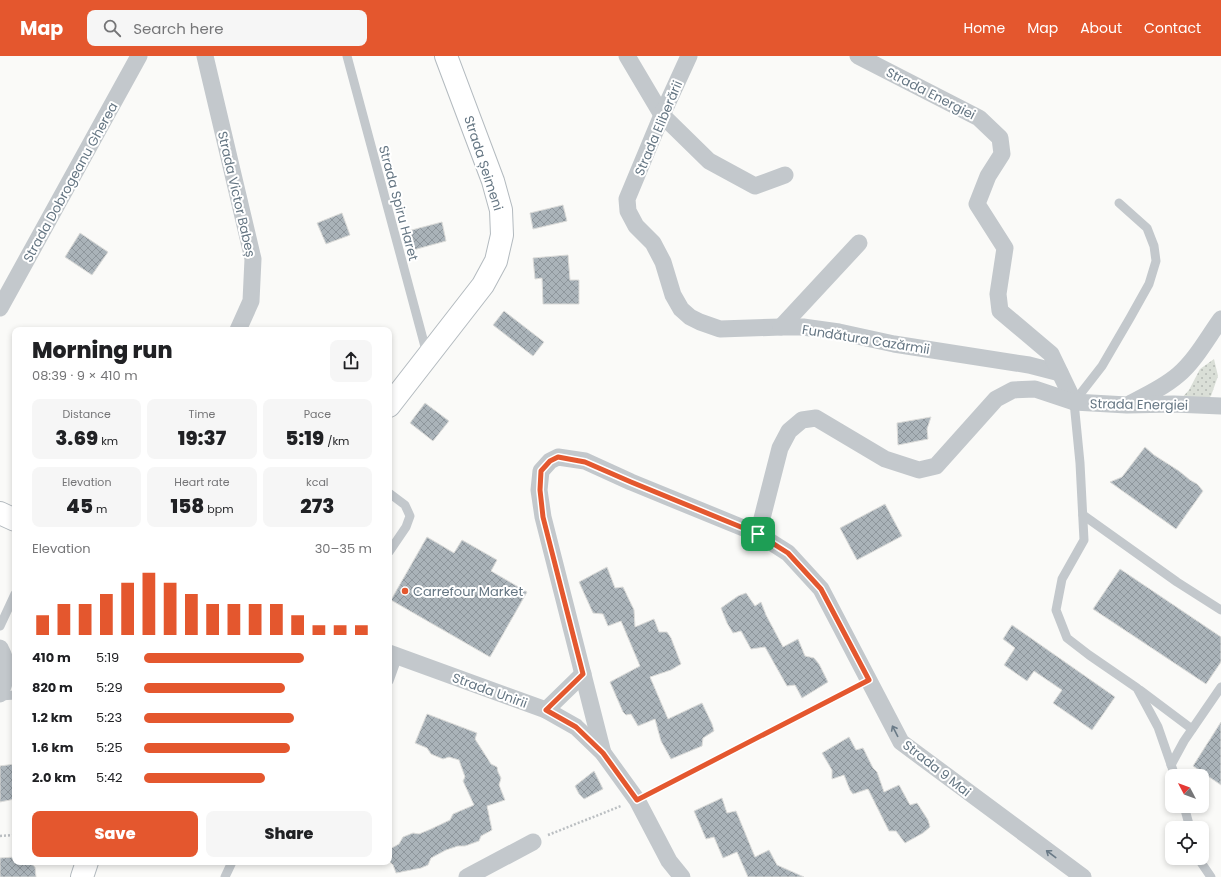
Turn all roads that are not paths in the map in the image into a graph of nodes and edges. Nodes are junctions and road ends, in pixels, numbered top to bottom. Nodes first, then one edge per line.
1 (139, 56) edge
2 (205, 56) edge
3 (347, 56) edge
4 (446, 56) edge
5 (627, 56) edge
6 (689, 56) edge
7 (858, 56) edge
8 (662, 115) junction
9 (785, 175) dead end
10 (627, 199) joint
11 (1119, 203) dead end
12 (859, 243) dead end
13 (0, 308) edge
14 (1221, 319) edge
15 (239, 327) edge
16 (781, 327) junction
17 (427, 356) junction
18 (1060, 373) junction
19 (392, 402) edge
20 (1074, 402) junction
21 (1127, 405) junction
22 (1221, 406) edge
23 (392, 495) edge
24 (0, 513) edge
25 (1083, 515) junction
26 (12, 519) edge
27 (758, 534) junction
28 (392, 548) edge
29 (12, 600) edge
30 (1221, 610) edge
31 (0, 626) edge
32 (0, 648) edge
33 (393, 654) edge
34 (583, 674) junction
35 (1221, 686) edge
36 (1137, 688) junction
37 (0, 695) edge
38 (12, 695) edge
39 (546, 710) junction
40 (1192, 729) junction
41 (603, 753) junction
42 (1171, 765) junction
43 (1172, 769) edge
44 (533, 842) road end
45 (86, 865) edge
46 (231, 865) edge
47 (1203, 865) edge
48 (82, 877) edge
49 (226, 877) edge
50 (467, 877) edge
51 (682, 877) edge
52 (1082, 877) edge
53 (1211, 877) edge

1 - 13 street, Strada Dobrogeanu Gherea
2 - 15 street, Strada Victor Babeș
3 - 17 lane, Strada Spiru Haret
4 - 17 main road, Strada Șeimeni
5 - 8 street
6 - 8 street, Strada Eliberării
7 - 18 street, Strada Energiei
8 - 9 street
8 - 10 street, Strada Eliberării
10 - 16 street, Fundătura Cazărmii
11 - 20 lane
12 - 16 street
14 - 21 street
16 - 18 street, Fundătura Cazărmii
17 - 19 main road, Strada Șeimeni
18 - 20 street, Strada Energiei
20 - 21 street, Strada Energiei
20 - 25 lane
20 - 27 street
21 - 22 street, Strada Energiei
23 - 28 lane
24 - 26 main road
25 - 30 lane
25 - 36 lane
27 - 34 street, Strada 9 Mai
52 -> 27 street, Strada 9 Mai
29 - 31 lane
32 - 37 street
33 - 39 street, Strada Unirii
34 - 39 street
34 - 41 street, Strada 9 Mai
35 - 40 lane
36 - 40 lane
36 - 42 lane
37 - 38 lane
39 - 41 street, Strada Unirii
40 - 42 lane
41 - 51 street
42 - 43 lane
44 - 50 street
45 - 48 main road
46 - 49 lane
47 - 53 lane

